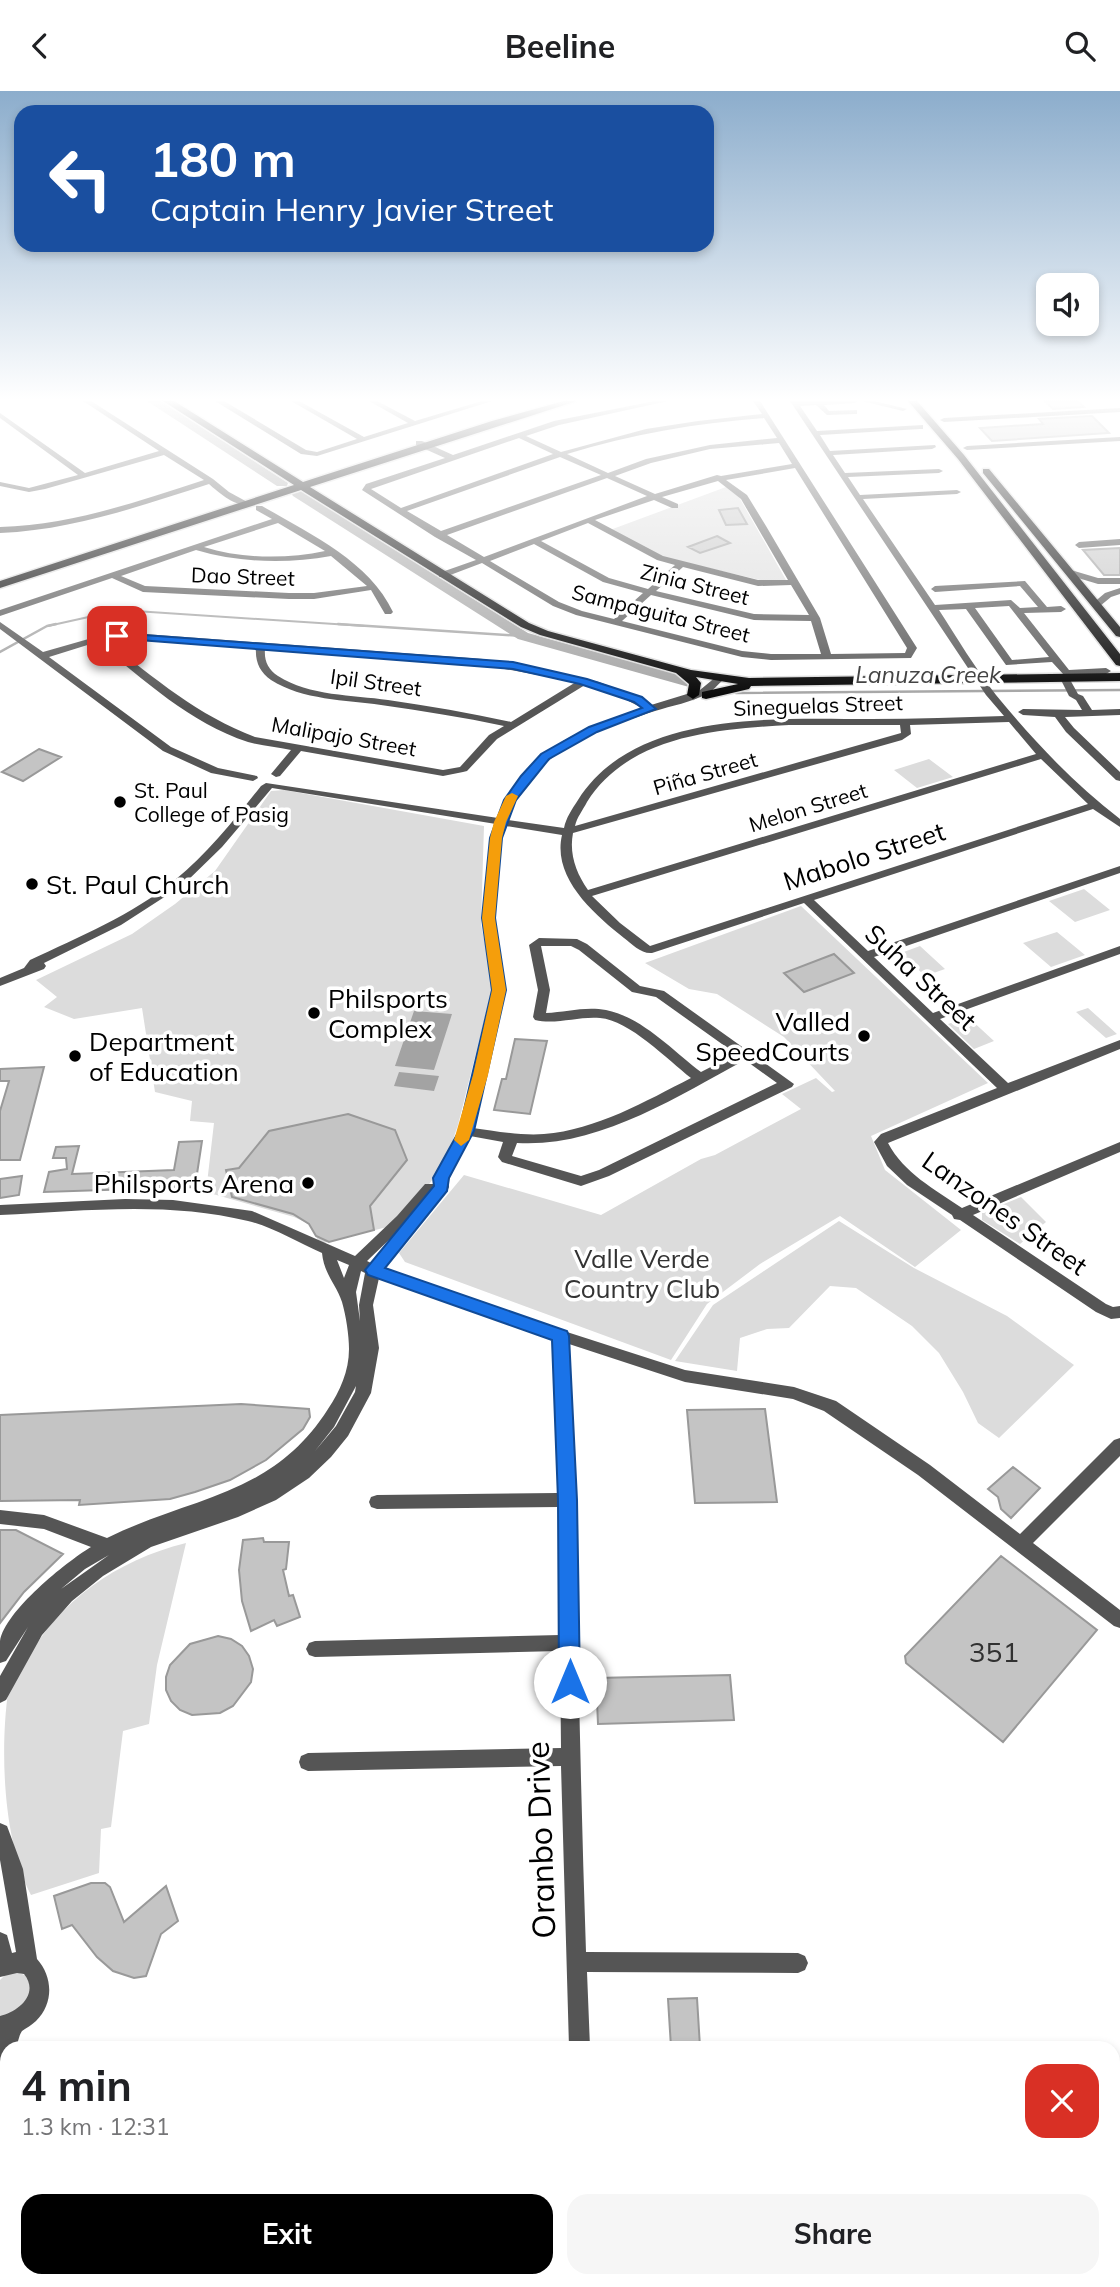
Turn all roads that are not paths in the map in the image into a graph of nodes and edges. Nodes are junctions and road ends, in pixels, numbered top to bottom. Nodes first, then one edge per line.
1 (138, 503) edge
2 (234, 503) edge
3 (235, 503) edge
4 (328, 503) edge
5 (388, 503) edge
6 (422, 503) edge
7 (527, 503) edge
8 (635, 503) edge
9 (670, 503) edge
10 (748, 503) edge
11 (823, 503) edge
12 (864, 503) edge
13 (997, 503) edge
14 (1013, 503) edge
15 (675, 506) dead end
16 (259, 508) dead end
17 (400, 511) junction
18 (278, 520) junction
19 (590, 521) junction
20 (0, 530) edge
21 (439, 535) junction
22 (535, 541) junction
23 (1120, 542) edge
24 (1079, 545) dead end
25 (194, 547) junction
26 (331, 553) junction
27 (482, 561) junction
28 (1063, 563) junction
29 (681, 564) junction
30 (1044, 564) junction
31 (1071, 573) junction
32 (112, 575) junction
33 (442, 575) junction
34 (0, 579) edge
35 (1120, 581) edge
36 (794, 582) junction
37 (1040, 582) dead end
38 (1022, 583) junction
39 (0, 585) edge
40 (375, 587) junction
41 (949, 588) junction
42 (935, 589) dead end
43 (1120, 591) edge
44 (649, 592) junction
45 (1097, 604) junction
46 (965, 606) junction
47 (934, 608) junction
48 (1044, 609) junction
49 (1062, 609) dead end
50 (1018, 611) junction
51 (388, 612) dead end
52 (0, 613) edge
53 (815, 618) junction
54 (615, 623) junction
55 (0, 625) edge
56 (1120, 633) edge
57 (99, 639) junction
58 (261, 646) junction
59 (41, 656) junction
60 (827, 657) junction
61 (1055, 660) junction
62 (1120, 662) edge
63 (1011, 663) junction
64 (681, 671) junction
65 (1105, 671) dead end
66 (1020, 678) junction
67 (720, 680) junction
68 (1120, 680) edge
69 (583, 682) junction
70 (745, 686) junction
71 (986, 687) junction
72 (1070, 688) junction
73 (700, 695) junction
74 (653, 708) junction
75 (1023, 712) dead end
76 (1077, 713) junction
77 (1088, 713) junction
78 (1118, 713) edge
79 (1058, 714) junction
80 (1013, 719) junction
81 (905, 722) junction
82 (512, 725) junction
83 (298, 748) junction
84 (1043, 755) junction
85 (276, 773) dead end
86 (253, 778) dead end
87 (1120, 778) edge
88 (1095, 805) junction
89 (500, 822) junction
90 (1120, 824) edge
91 (566, 832) junction
92 (1120, 869) edge
93 (584, 895) junction
94 (806, 899) junction
95 (1120, 950) edge
96 (866, 956) junction
97 (0, 982) edge
98 (932, 1018) junction
99 (1120, 1044) edge
100 (746, 1054) junction
101 (700, 1078) junction
102 (1005, 1088) junction
103 (466, 1131) junction
104 (512, 1136) junction
105 (1120, 1147) edge
106 (441, 1178) junction
107 (0, 1210) edge
108 (959, 1215) junction
109 (329, 1251) junction
110 (357, 1264) junction
111 (373, 1270) junction
112 (350, 1302) junction
113 (1119, 1313) edge
114 (561, 1336) junction
115 (1120, 1445) edge
116 (567, 1500) junction
117 (377, 1501) dead end
118 (0, 1517) edge
119 (1021, 1544) junction
120 (105, 1545) junction
121 (123, 1554) junction
122 (1120, 1620) edge
123 (569, 1643) junction
124 (314, 1649) dead end
125 (0, 1655) edge
126 (0, 1694) edge
127 (570, 1757) junction
128 (308, 1762) dead end
129 (0, 1833) edge
130 (0, 1941) edge
131 (578, 1962) junction
132 (798, 1962) dead end
133 (28, 1964) junction
134 (2, 1966) edge
135 (7, 2025) edge
136 (579, 2041) edge

1 - 20 street
2 - 34 main road
3 - 39 main road
4 - 33 main road
5 - 17 street, Sampaguita Street
6 - 17 street
7 - 21 street
8 - 19 street
9 - 15 street
10 - 36 street
11 - 60 street, Sampaguita Street
12 - 47 street
13 - 30 main road
14 - 28 main road
16 - 18 street
17 - 21 street, Sampaguita Street
18 - 25 street
18 - 26 street
19 - 22 street
19 - 29 street
21 - 27 street, Sampaguita Street
22 - 27 street
22 - 44 street, Zinia Street
23 - 24 street
25 - 26 street
25 - 32 street
26 - 40 street
27 - 33 street
27 - 54 street, Sampaguita Street
28 - 30 main road
28 - 31 main road
29 - 36 street
29 - 44 street
30 - 62 main road
31 - 35 street
31 - 45 main road
32 - 40 street, Dao Street
32 - 52 street
33 - 64 main road
36 - 53 street
37 - 38 street
38 - 41 street
38 - 48 street
40 - 51 street
41 - 42 street
41 - 46 street
43 - 45 street
44 - 53 street, Zinia Street
44 - 54 street
45 - 56 main road
46 - 47 street
46 - 50 street
46 - 63 street
47 - 71 street
48 - 49 street
48 - 50 street
50 - 61 street
53 - 60 street
54 - 60 street, Sampaguita Street
55 - 59 street
57 - 58 street
57 - 59 street
57 - 83 street, Malipajo Street
58 - 69 street
58 - 82 street, Ipil Street
59 - 86 street
61 - 63 street
61 - 65 street
63 - 66 street
64 - 67 main road
64 - 73 main road
66 - 71 main road
66 - 72 main road
67 - 70 main road
67 - 71 main road
67 - 73 street
68 - 72 main road
69 - 74 street
69 - 82 street, Malipajo Street
70 - 71 main road
70 - 73 main road
71 - 72 main road
71 - 80 street
72 - 76 street
72 - 77 street
73 - 74 street
74 - 89 street
75 - 79 street
76 - 77 street
76 - 79 street
77 - 78 street
79 - 87 street
80 - 81 street, Sineguelas Street
80 - 84 street
81 - 91 street, Piña Street
81 - 91 street, Sineguelas Street
82 - 83 street, Malipajo Street
83 - 85 street
84 - 88 street
84 - 93 street, Melon Street
88 - 90 street
88 - 94 street, Mabolo Street
89 - 91 street, Piña Street
89 - 97 street, Piña Street
89 - 103 street
91 - 93 street
92 - 96 street
93 - 94 street, Mabolo Street
94 - 96 street, Suha Street
95 - 98 street
96 - 98 street, Suha Street
98 - 102 street, Suha Street
99 - 102 street
100 - 101 street
100 - 101 street
100 - 104 street
101 - 104 street
102 - 108 street, Lanzones Street
103 - 104 street
103 - 106 street
105 - 108 street
106 - 110 street
106 - 111 street
107 - 109 street
108 - 113 street, Lanzones Street
109 - 110 street
109 - 112 street
110 - 111 street
110 - 112 street
111 - 114 street
111 - 121 street
112 - 120 street
114 - 116 street, Oranbo Drive
114 - 119 street
115 - 119 street
116 - 117 street
116 - 123 street, Oranbo Drive
118 - 120 street
119 - 122 street
120 - 121 street
120 - 125 street
121 - 126 street
123 - 124 street
123 - 127 street, Oranbo Drive
127 - 128 street
127 - 131 street, Oranbo Drive
129 - 133 street
130 - 134 street
131 - 132 street
131 - 136 street, Oranbo Drive
133 - 134 street
133 - 135 street

